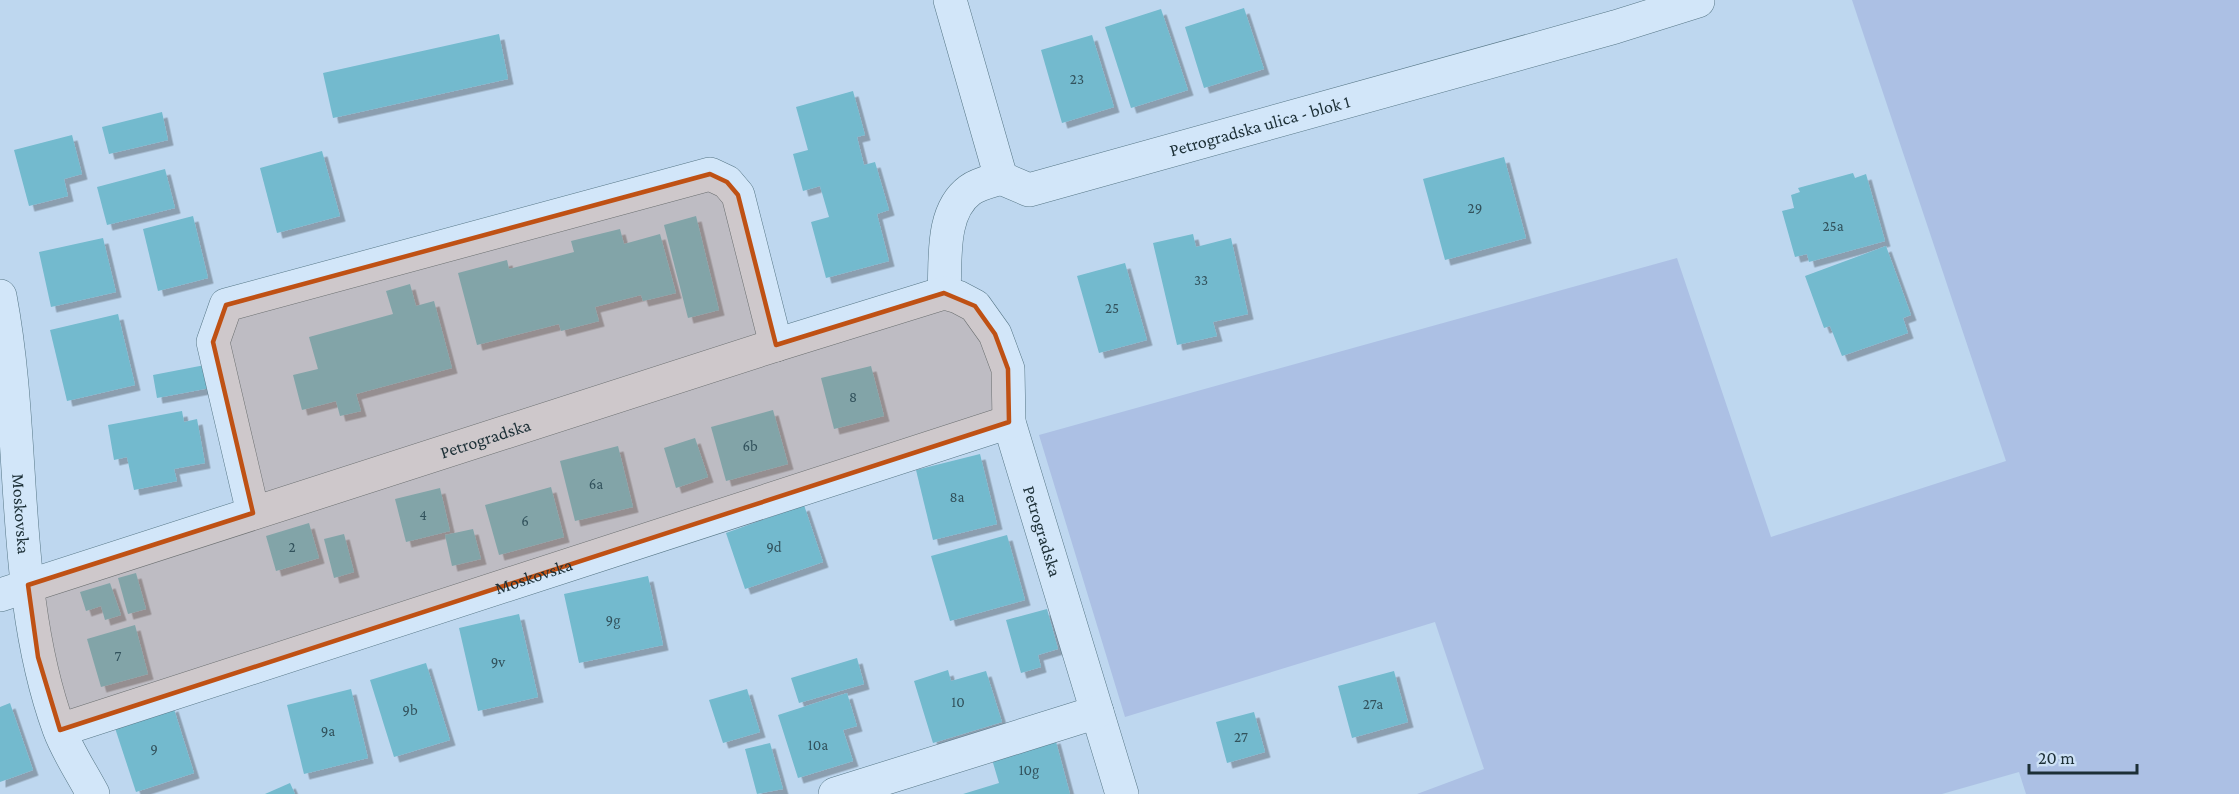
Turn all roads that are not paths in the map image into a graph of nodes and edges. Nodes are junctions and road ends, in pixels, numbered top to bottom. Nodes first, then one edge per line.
1 (950, 0) edge
2 (1698, 1) edge
3 (1611, 13) edge
4 (1001, 178) junction
5 (944, 293) junction
6 (0, 296) edge
7 (4, 343) edge
8 (776, 345) junction
9 (1009, 422) junction
10 (253, 513) junction
11 (14, 590) edge
12 (1097, 712) junction
13 (60, 730) junction
14 (93, 794) edge
15 (835, 794) edge
16 (1122, 794) edge

1 - 4 street
2 - 3 street, Petrogradska ulica - blok 1
3 - 4 street, Petrogradska ulica - blok 1
4 - 5 street
5 - 8 street, Petrogradska
5 - 9 street, Petrogradska
6 - 7 street, Moskovska
7 - 11 street, Moskovska
8 - 10 street, Petrogradska
8 - 10 street
9 - 12 street, Petrogradska
9 - 13 street, Moskovska
10 - 11 street, Petrogradska
11 - 13 street, Moskovska
12 - 15 street
12 - 16 street, Petrogradska
13 - 14 street, Moskovska

